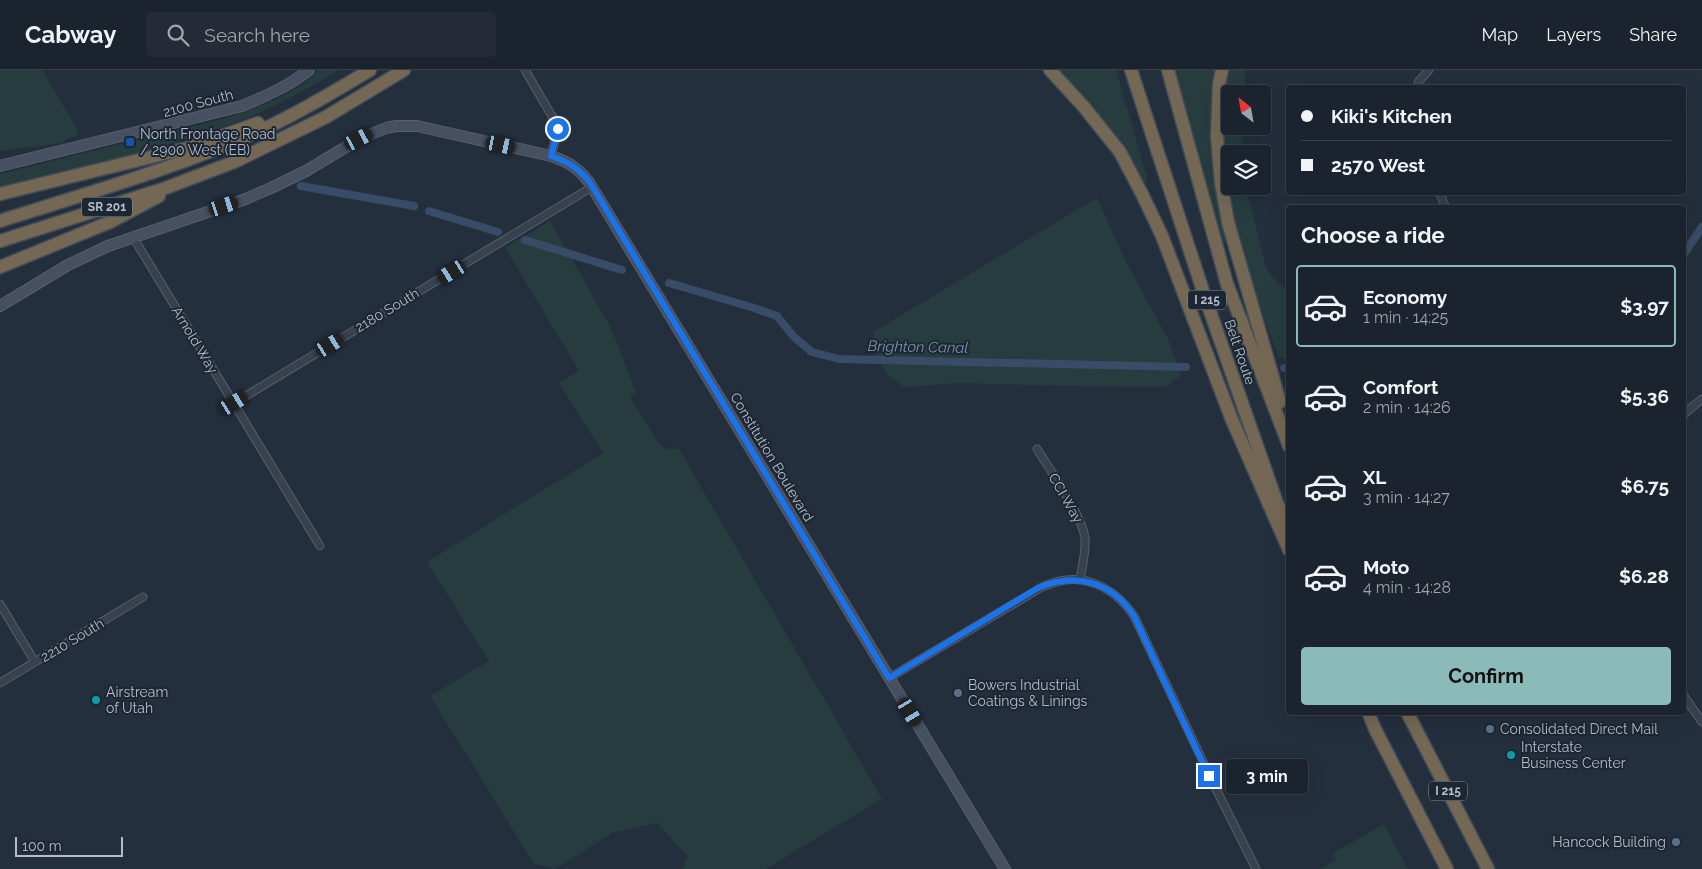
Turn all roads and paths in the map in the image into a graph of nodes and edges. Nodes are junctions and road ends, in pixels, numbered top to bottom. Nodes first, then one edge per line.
1 (310, 70) edge
2 (369, 70) edge
3 (404, 70) edge
4 (525, 70) edge
5 (1050, 70) edge
6 (1131, 70) edge
7 (1168, 70) edge
8 (1222, 70) edge
9 (1429, 70) edge
10 (1417, 84) edge
11 (551, 156) junction
12 (0, 166) edge
13 (213, 171) junction
14 (592, 186) junction
15 (0, 194) edge
16 (0, 221) edge
17 (133, 237) junction
18 (0, 241) edge
19 (0, 267) edge
20 (0, 306) edge
21 (1702, 399) edge
22 (234, 403) junction
23 (1686, 412) edge
24 (1286, 423) edge
25 (1286, 438) edge
26 (1037, 449) dead end
27 (1286, 522) edge
28 (1286, 543) edge
29 (320, 546) dead end
30 (1080, 580) junction
31 (143, 597) dead end
32 (0, 604) edge
33 (35, 662) junction
34 (889, 678) junction
35 (0, 683) edge
36 (1686, 699) edge
37 (1368, 715) edge
38 (1410, 715) edge
39 (1702, 722) edge
40 (1005, 869) edge
41 (1256, 869) edge
42 (1447, 869) edge
43 (1488, 869) edge

1 - 12 street, 2100 South
2 - 15 highway
2 - 16 highway, SR 201
3 - 13 highway, SR 201
4 - 11 street
5 - 28 highway
6 - 27 highway, Belt Route / I 215
7 - 25 highway, Belt Route / I 215
8 - 24 highway
9 - 10 street
11 - 14 street, Constitution Boulevard
11 - 17 street, Constitution Boulevard
13 - 18 highway, SR 201
13 - 19 highway
14 - 22 street, 2180 South
14 - 34 street, Constitution Boulevard
17 - 20 street, Constitution Boulevard
17 - 22 street, Arnold Way
21 - 23 street
22 - 29 street, Arnold Way
26 - 30 street, CCI Way
30 - 34 street
30 - 41 street
31 - 33 street, 2210 South
32 - 33 street
33 - 35 street, 2210 South
34 - 40 street, Constitution Boulevard
36 - 39 street
37 - 42 highway, I 215
38 - 43 highway, I 215

